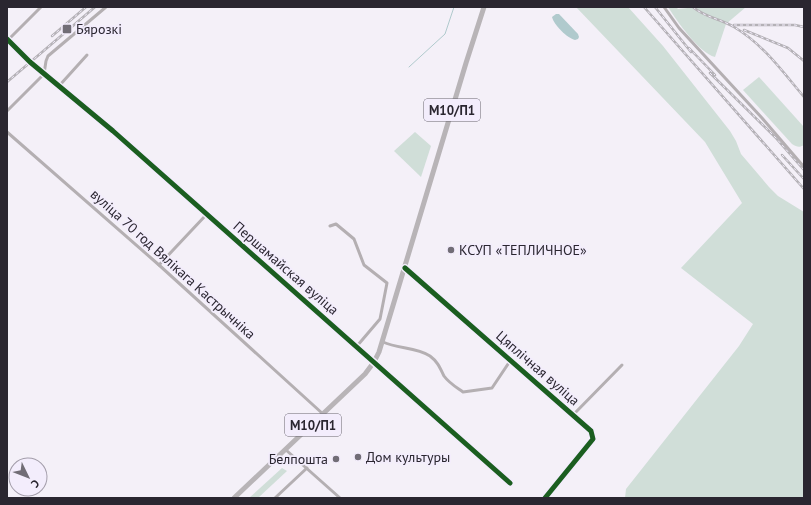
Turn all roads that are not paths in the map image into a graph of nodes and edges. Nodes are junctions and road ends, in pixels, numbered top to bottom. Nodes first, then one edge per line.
1 (41, 7) edge
2 (106, 7) edge
3 (484, 7) edge
4 (664, 7) edge
5 (7, 39) edge
6 (87, 55) dead end
7 (44, 74) junction
8 (59, 86) junction
9 (7, 111) edge
10 (7, 132) edge
11 (804, 167) edge
12 (206, 215) junction
13 (330, 226) dead end
14 (159, 265) junction
15 (405, 268) junction
16 (383, 342) junction
17 (357, 346) junction
18 (510, 361) junction
19 (374, 362) junction
20 (622, 365) dead end
21 (324, 414) junction
22 (573, 415) junction
23 (286, 450) junction
24 (307, 468) junction
25 (510, 484) dead end
26 (546, 497) edge
27 (234, 498) edge
28 (275, 498) edge
29 (340, 498) edge
30 (550, 498) edge

1 - 5 street
2 - 7 street
3 - 15 main road, М10/П1
4 - 11 street
5 - 7 street, Першамайская вуліца
6 - 8 street
7 - 8 street, Першамайская вуліца
7 - 9 street
8 - 12 street, Першамайская вуліца
10 - 14 street, вуліца 70 год Вялікага Кастрычніка
12 - 14 street
12 - 17 street, Першамайская вуліца
13 - 17 street
14 - 21 street, вуліца 70 год Вялікага Кастрычніка
15 - 16 main road, М10/П1
15 - 18 street, Цяплічная вуліца
16 - 18 street
16 - 19 main road, М10/П1
17 - 19 street, Першамайская вуліца
18 - 22 street, Цяплічная вуліца
19 - 21 main road, М10/П1
19 - 25 street, Першамайская вуліца
20 - 22 street
21 - 23 main road, М10/П1
22 - 26 street, Цяплічная вуліца
23 - 24 street
23 - 27 main road, М10/П1
24 - 28 street
24 - 29 street
26 - 30 street

